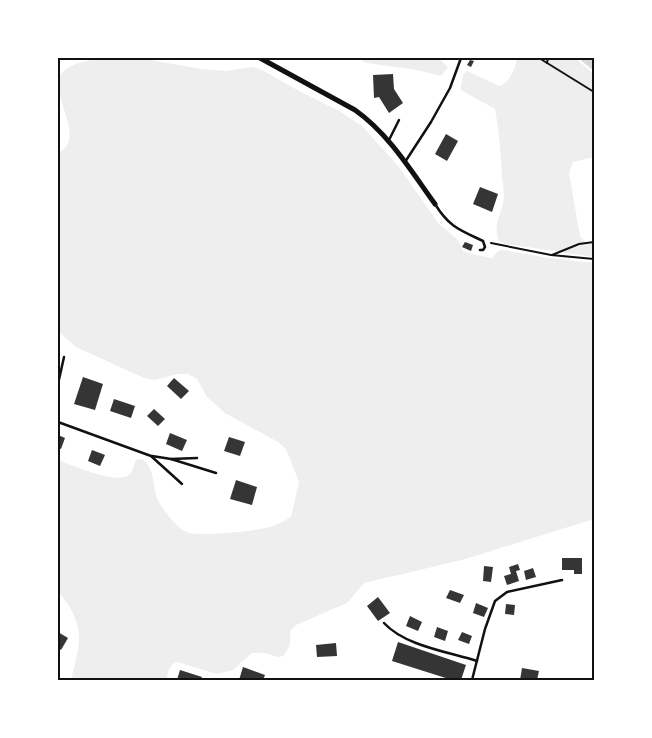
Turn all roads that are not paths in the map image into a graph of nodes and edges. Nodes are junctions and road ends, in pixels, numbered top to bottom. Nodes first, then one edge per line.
1 (260, 58) edge
2 (461, 58) edge
3 (399, 120) dead end
4 (388, 141) junction
5 (405, 162) junction
6 (435, 204) joint
7 (480, 250) dead end
8 (64, 357) dead end
9 (58, 384) edge
10 (58, 422) edge
11 (151, 456) junction
12 (197, 458) dead end
13 (171, 460) junction
14 (216, 473) dead end
15 (182, 484) dead end
16 (562, 580) dead end
17 (384, 623) dead end
18 (477, 661) junction
19 (472, 680) edge

1 - 4 street
2 - 5 lane
3 - 4 lane
4 - 5 street
5 - 6 street
6 - 7 lane
8 - 9 lane
10 - 11 lane
11 - 13 lane
11 - 15 lane
12 - 13 lane
13 - 14 lane
16 - 18 lane
17 - 18 lane
18 - 19 lane

